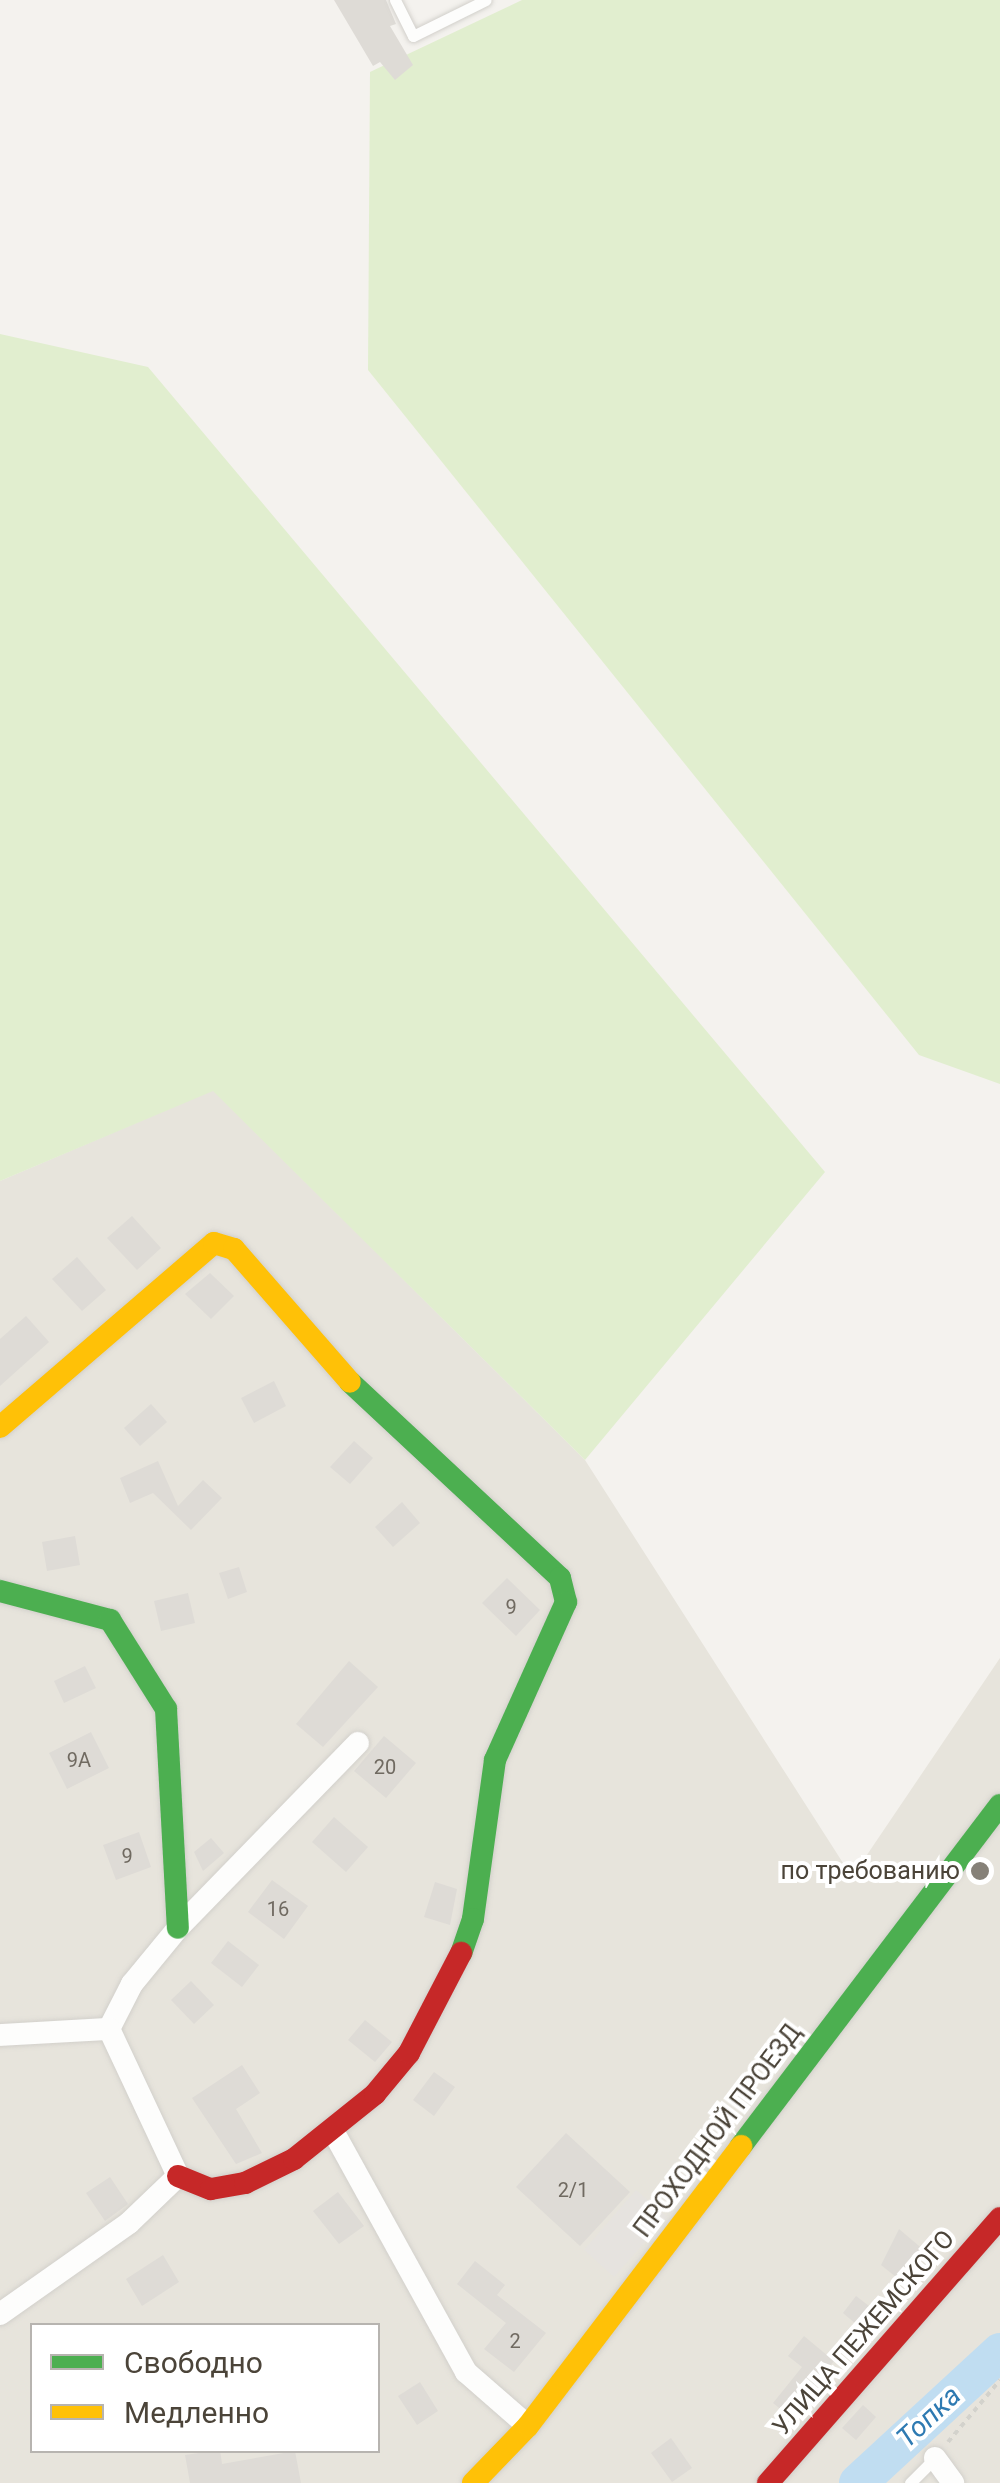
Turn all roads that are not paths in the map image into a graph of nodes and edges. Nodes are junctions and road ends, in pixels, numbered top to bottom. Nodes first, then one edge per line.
1 (395, 0) edge
2 (486, 0) edge
3 (0, 1427) edge
4 (0, 1591) edge
5 (358, 1742) dead end
6 (1000, 1805) edge
7 (178, 1928) junction
8 (109, 2029) junction
9 (0, 2035) edge
10 (334, 2130) junction
11 (178, 2176) junction
12 (1000, 2218) edge
13 (0, 2314) edge
14 (528, 2426) junction
15 (935, 2458) joint
16 (497, 2472) edge
17 (472, 2483) edge
18 (768, 2483) edge
19 (910, 2483) edge
20 (953, 2483) edge

1 - 2 lane
3 - 10 street
4 - 7 street
5 - 7 street
6 - 14 street, ПРОХОДНОЙ ПРОЕЗД
7 - 8 street
8 - 9 street
8 - 11 street
10 - 11 street
10 - 14 street
11 - 13 street
12 - 18 street, УЛИЦА ПЕЖЕМСКОГО
14 - 16 street, ПРОХОДНОЙ ПРОЕЗД
15 - 19 lane
15 - 20 street
16 - 17 street, ПРОХОДНОЙ ПРОЕЗД

